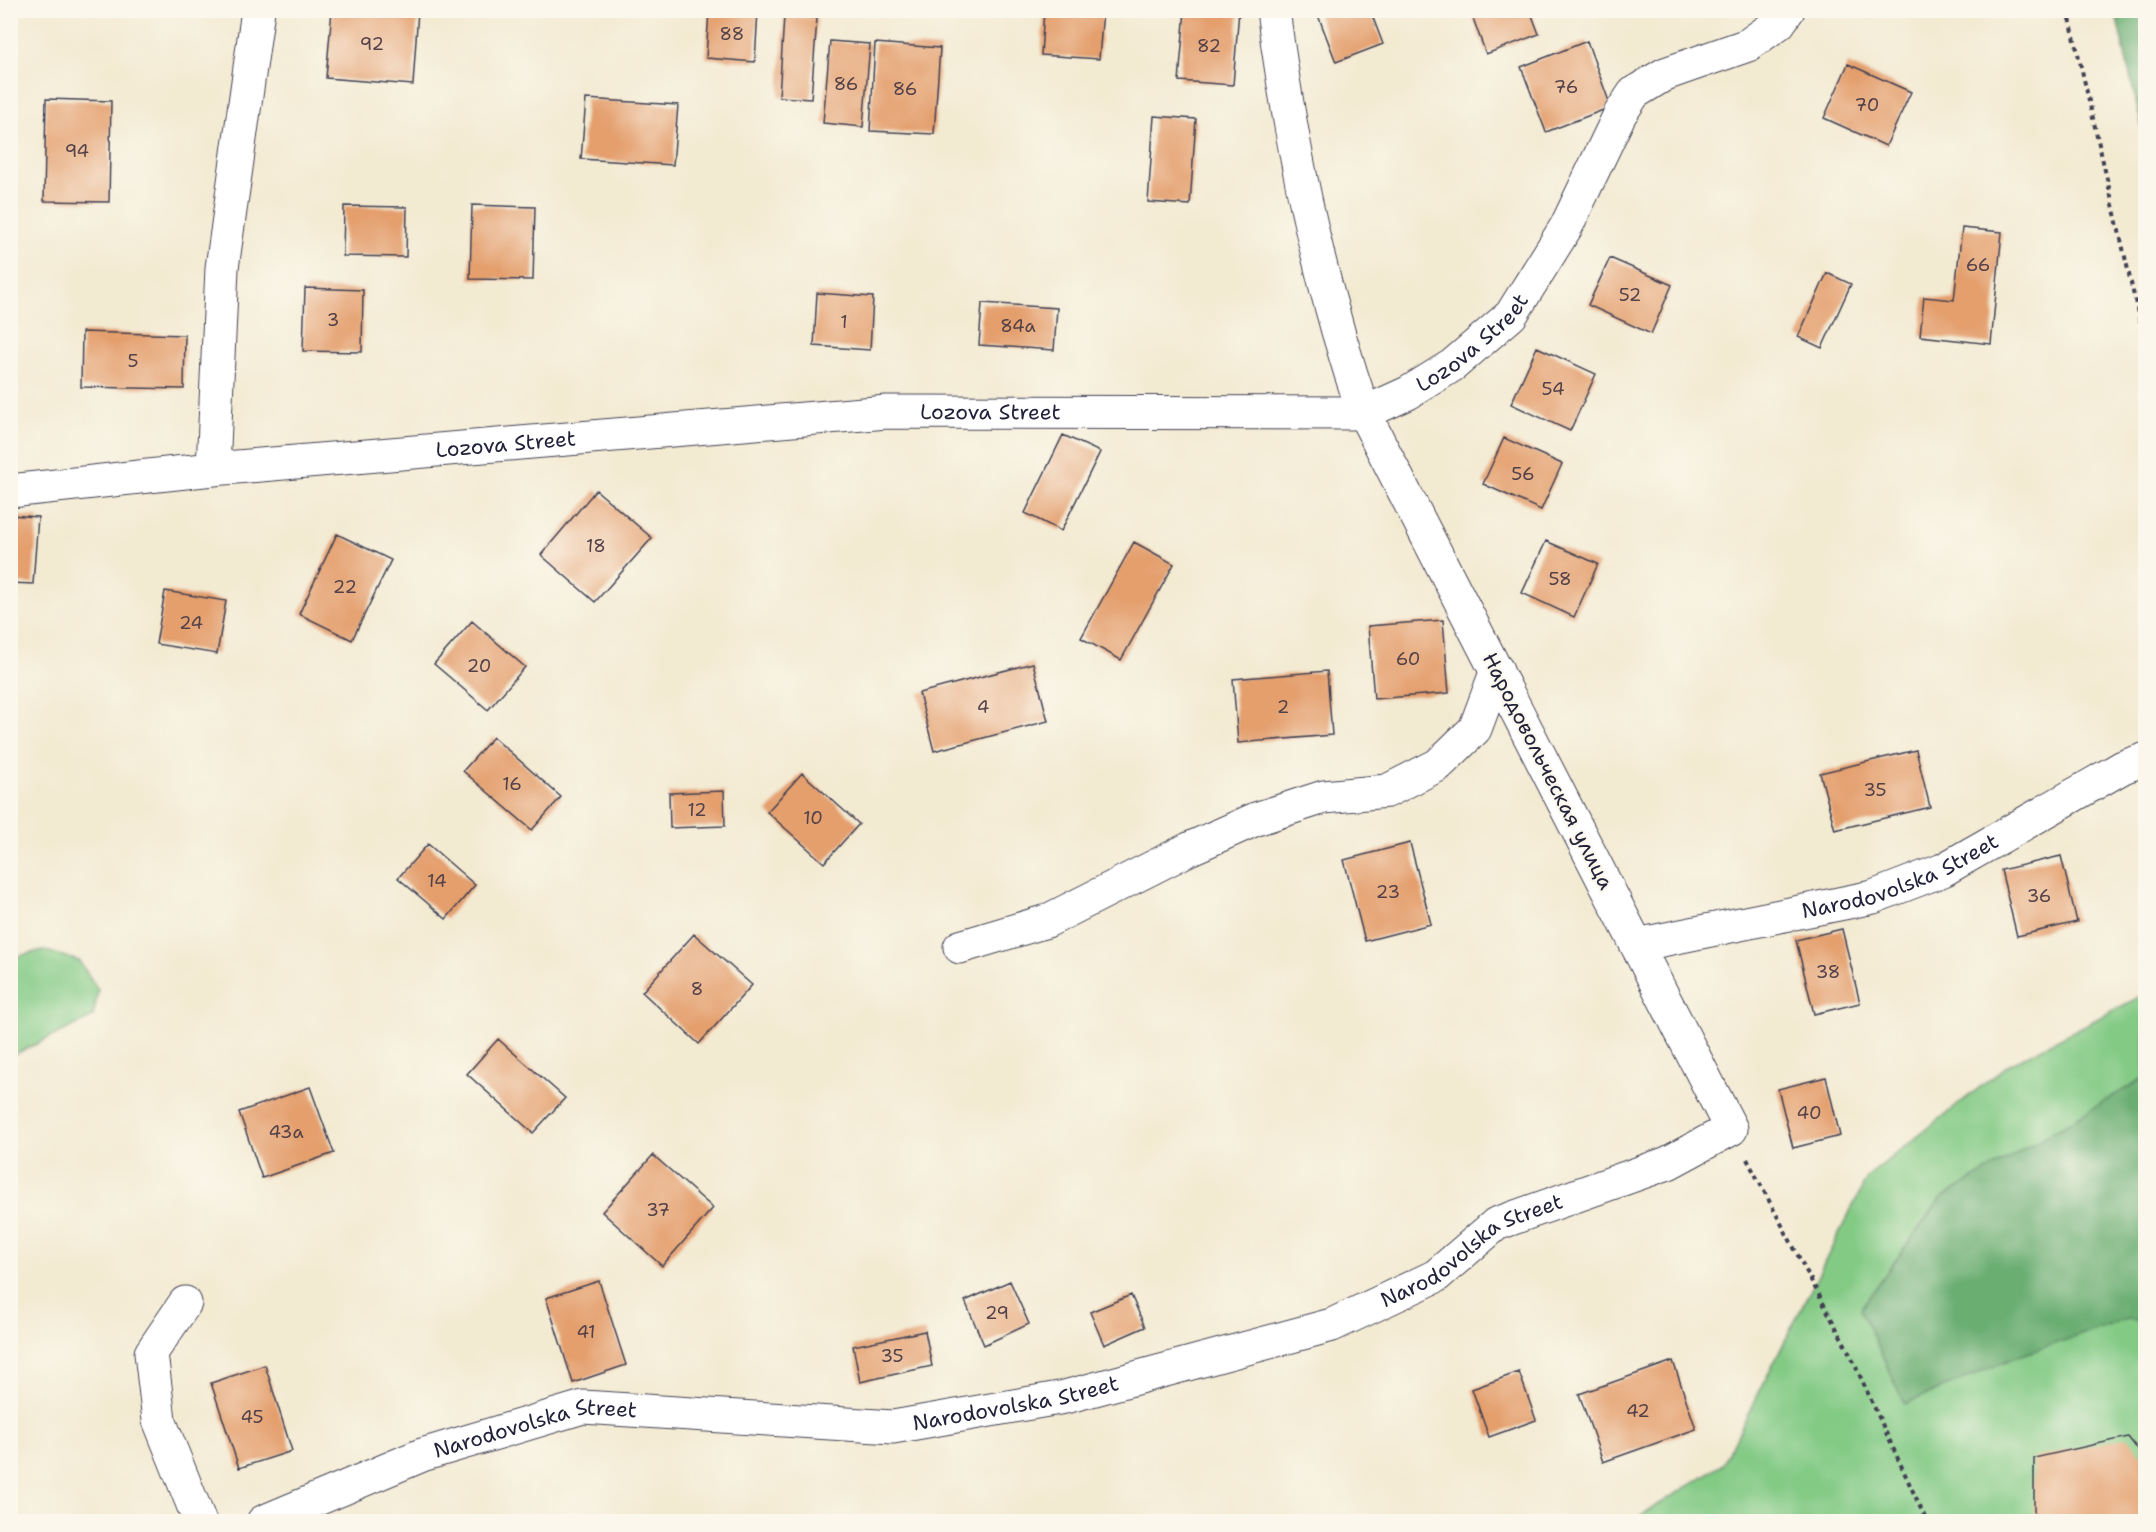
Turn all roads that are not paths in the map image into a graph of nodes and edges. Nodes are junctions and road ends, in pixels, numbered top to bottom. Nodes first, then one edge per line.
1 (258, 10) edge
2 (1274, 10) edge
3 (1788, 10) edge
4 (1364, 413) junction
5 (213, 469) junction
6 (10, 491) edge
7 (1497, 670) junction
8 (2145, 759) edge
9 (1637, 945) junction
10 (960, 947) dead end
11 (1731, 1129) joint
12 (185, 1303) dead end
13 (201, 1521) edge
14 (263, 1521) edge

1 - 5 street
2 - 4 street, Народовольческая улица
3 - 4 street, Lozova Street
4 - 5 street, Lozova Street
4 - 7 street, Народовольческая улица
5 - 6 street, Lozova Street
7 - 9 street, Народовольческая улица
7 - 10 street
8 - 9 street, Narodovolska Street
9 - 11 street, Народовольческая улица
11 - 14 street, Narodovolska Street
12 - 13 street

